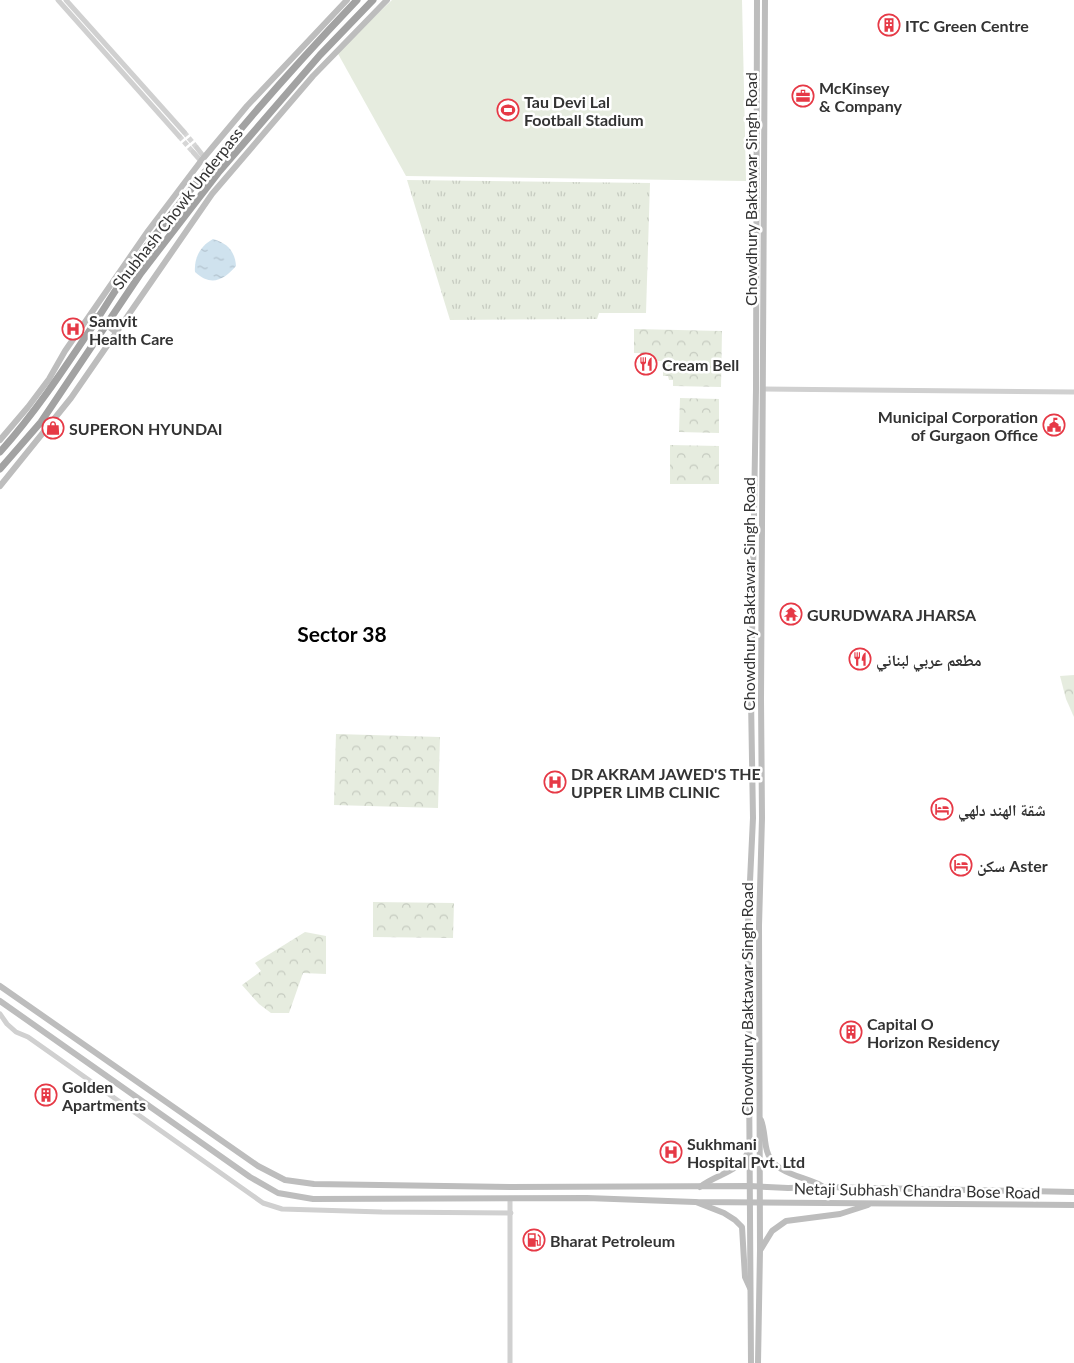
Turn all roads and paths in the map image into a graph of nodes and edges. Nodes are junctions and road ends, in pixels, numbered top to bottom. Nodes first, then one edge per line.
1 (58, 0) edge
2 (66, 0) edge
3 (346, 0) edge
4 (357, 0) edge
5 (373, 0) edge
6 (387, 0) edge
7 (757, 0) edge
8 (764, 0) edge
9 (195, 150) tunnel mouth
10 (203, 159) junction
11 (91, 314) junction
12 (116, 332) junction
13 (763, 389) junction
14 (1074, 392) edge
15 (0, 440) edge
16 (0, 452) edge
17 (0, 469) edge
18 (0, 486) edge
19 (0, 986) edge
20 (0, 1002) edge
21 (0, 1014) edge
22 (759, 1117) junction
23 (749, 1151) junction
24 (412, 1186) junction
25 (750, 1186) junction
26 (573, 1187) junction
27 (588, 1187) junction
28 (700, 1187) junction
29 (759, 1187) junction
30 (823, 1187) junction
31 (1074, 1192) edge
32 (573, 1198) junction
33 (587, 1198) junction
34 (412, 1199) junction
35 (510, 1199) junction
36 (695, 1202) junction
37 (749, 1202) junction
38 (759, 1202) junction
39 (872, 1203) junction
40 (1074, 1205) edge
41 (511, 1212) junction
42 (760, 1250) junction
43 (751, 1292) junction
44 (510, 1363) edge
45 (751, 1363) edge
46 (758, 1363) edge

1 - 2 street
3 - 10 main road
4 - 16 highway, Shubhash Chowk Underpass
5 - 17 highway, Shubhash Chowk Underpass
6 - 12 main road
7 - 23 main road, Chowdhury Baktawar Singh Road
8 - 13 main road, Chowdhury Baktawar Singh Road
9 - 10 street
10 - 11 main road
11 - 12 main road
11 - 15 main road
12 - 18 main road
13 - 14 street
13 - 22 main road, Chowdhury Baktawar Singh Road
19 - 24 main road, Netaji Subhash Chandra Bose Road
20 - 34 main road, Netaji Subhash Chandra Bose Road
21 - 41 street
22 - 29 main road, Chowdhury Baktawar Singh Road
22 - 30 main road
23 - 25 main road, Chowdhury Baktawar Singh Road
23 - 28 main road
24 - 26 main road, Netaji Subhash Chandra Bose Road
24 - 34 main road
25 - 28 main road, Netaji Subhash Chandra Bose Road
25 - 29 main road, Netaji Subhash Chandra Bose Road
25 - 37 main road, Chowdhury Baktawar Singh Road
26 - 27 main road, Netaji Subhash Chandra Bose Road
26 - 32 main road
27 - 28 main road, Netaji Subhash Chandra Bose Road
27 - 33 main road
29 - 30 main road, Netaji Subhash Chandra Bose Road
29 - 38 main road, Chowdhury Baktawar Singh Road
30 - 31 main road, Netaji Subhash Chandra Bose Road
32 - 33 main road, Netaji Subhash Chandra Bose Road
32 - 35 main road, Netaji Subhash Chandra Bose Road
33 - 36 main road, Netaji Subhash Chandra Bose Road
34 - 35 main road, Netaji Subhash Chandra Bose Road
35 - 41 street
36 - 37 main road, Netaji Subhash Chandra Bose Road
36 - 43 main road
37 - 38 main road, Netaji Subhash Chandra Bose Road
37 - 43 main road, Chowdhury Baktawar Singh Road
38 - 39 main road, Netaji Subhash Chandra Bose Road
38 - 42 main road, Chowdhury Baktawar Singh Road
39 - 40 main road, Netaji Subhash Chandra Bose Road
39 - 42 main road
41 - 44 street
42 - 46 main road, Chowdhury Baktawar Singh Road
43 - 45 main road

